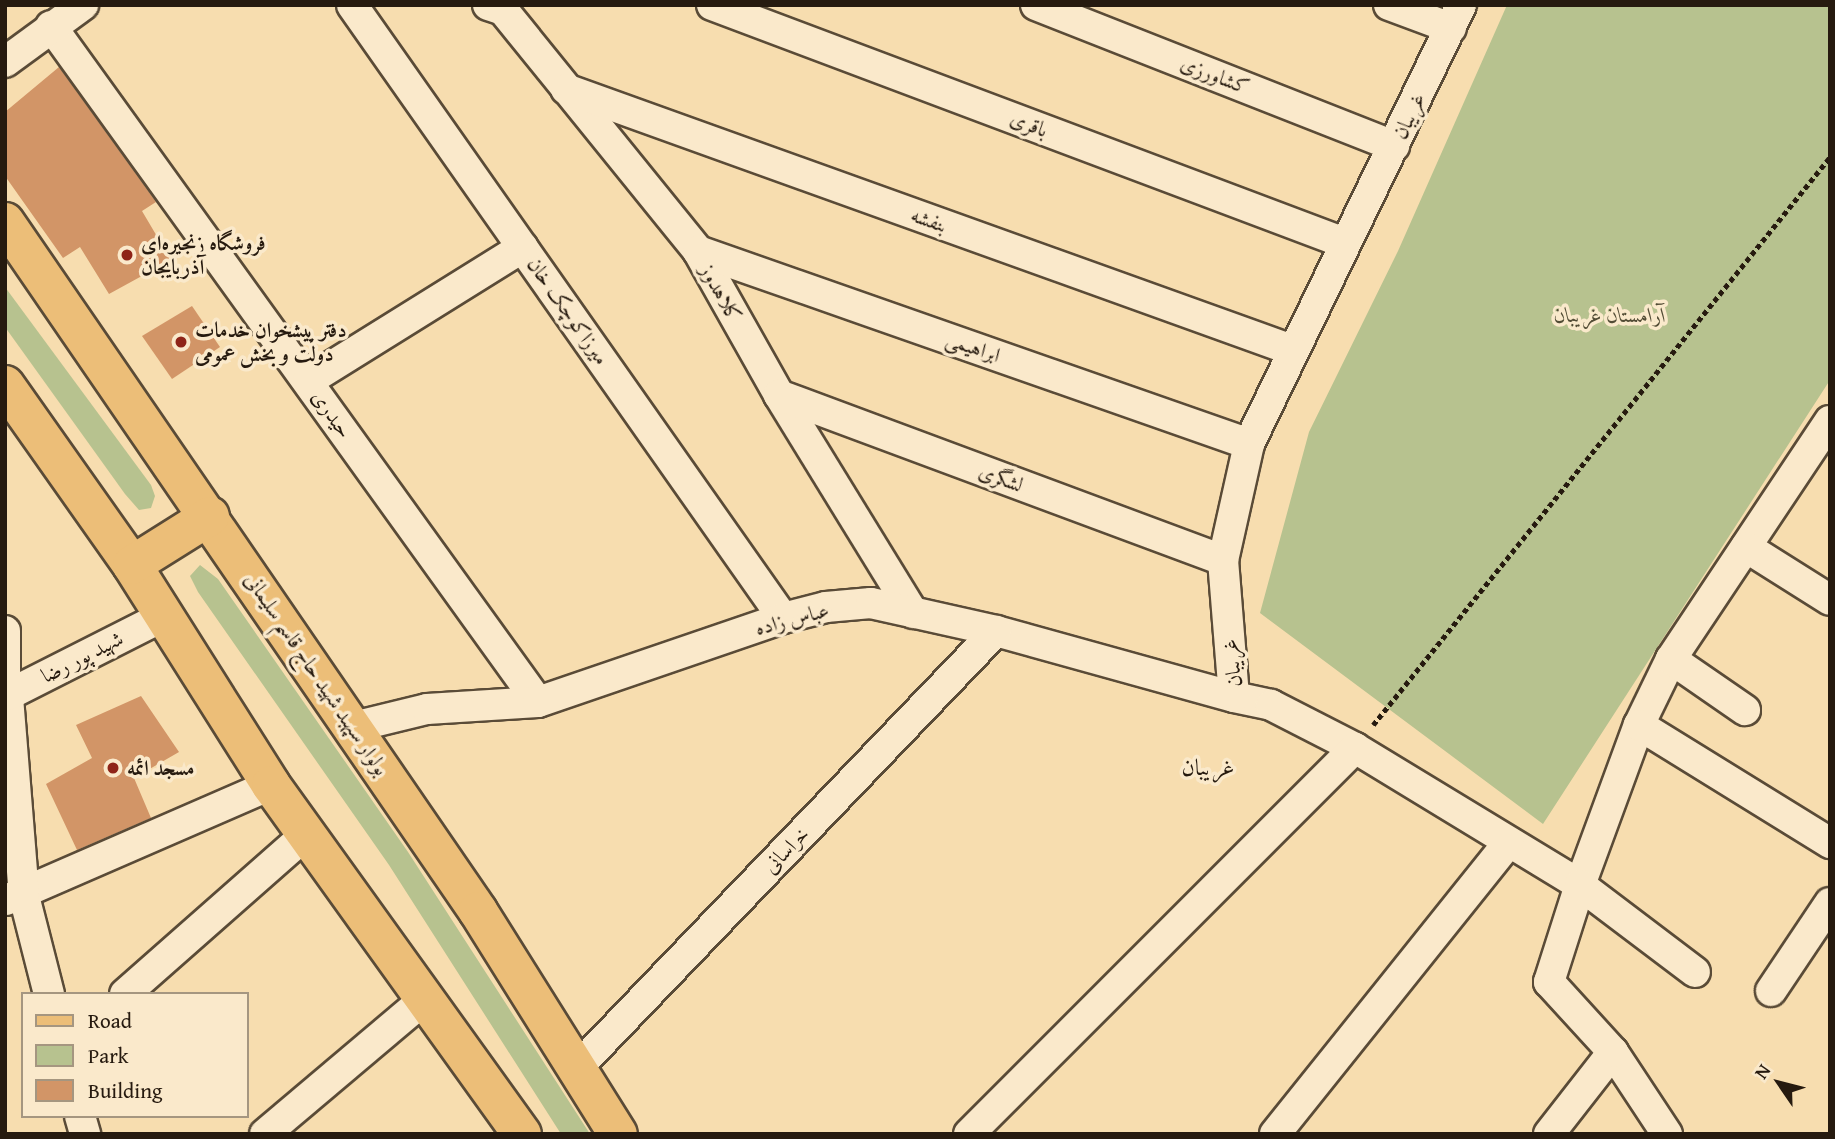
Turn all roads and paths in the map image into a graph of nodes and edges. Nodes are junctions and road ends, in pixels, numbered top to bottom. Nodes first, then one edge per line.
1 (83, 5) edge
2 (352, 5) edge
3 (712, 5) edge
4 (1036, 5) edge
5 (1389, 5) edge
6 (500, 7) edge
7 (1456, 17) edge
8 (51, 26) junction
9 (5, 62) edge
10 (566, 89) junction
11 (1394, 146) junction
12 (1830, 157) edge
13 (5, 222) edge
14 (1345, 243) junction
15 (523, 247) junction
16 (698, 251) junction
17 (1292, 351) junction
18 (309, 380) junction
19 (5, 385) edge
20 (779, 395) junction
21 (1830, 421) edge
22 (1249, 443) junction
23 (210, 516) junction
24 (1746, 547) junction
25 (1223, 560) junction
26 (132, 565) junction
27 (1830, 600) edge
28 (913, 613) junction
29 (164, 616) junction
30 (783, 618) junction
31 (5, 631) edge
32 (996, 631) junction
33 (1671, 659) junction
34 (6, 695) edge
35 (1234, 697) junction
36 (538, 702) junction
37 (1745, 710) dead end
38 (1639, 725) junction
39 (353, 727) junction
40 (1355, 748) junction
41 (271, 785) junction
42 (309, 832) junction
43 (1508, 842) junction
44 (1830, 843) edge
45 (1580, 885) junction
46 (15, 898) edge
47 (1830, 903) edge
48 (1695, 972) dead end
49 (1771, 991) dead end
50 (48, 992) edge
51 (127, 992) edge
52 (427, 997) junction
53 (1613, 1052) junction
54 (576, 1069) junction
55 (265, 1134) edge
56 (522, 1134) edge
57 (618, 1134) edge
58 (970, 1134) edge
59 (1275, 1134) edge
60 (1549, 1134) edge
61 (1667, 1134) edge

1 - 8 street
2 - 15 street, میرزاکوچک خان
3 - 14 street, باقری
4 - 11 street, کشاورزی
5 - 7 street
6 - 10 street, کلاهدوز
7 - 11 street, غریبان
8 - 9 street
8 - 18 street, حیدری
10 - 16 street, کلاهدوز
10 - 17 street, بنفشه
11 - 14 street, غریبان
12 - 40 path
13 - 23 main road, بولوار سپهبد شهید حاج قاسم سلیمانی
14 - 17 street, غریبان
15 - 18 street
15 - 30 street, میرزاکوچک خان
16 - 20 street, کلاهدوز
16 - 22 street, ابراهیمی
17 - 22 street, غریبان
18 - 36 street, حیدری
19 - 26 main road
20 - 25 street, لشگری
20 - 28 street, کلاهدوز
21 - 24 street
22 - 25 street, غریبان
23 - 26 main road
23 - 39 main road, بولوار سپهبد شهید حاج قاسم سلیمانی
24 - 27 street
24 - 33 street
25 - 35 street, غریبان
26 - 29 main road
28 - 30 street, عباس زاده
28 - 32 street, عباس زاده
29 - 34 street, شهید پور رضا
29 - 41 main road
30 - 36 street, عباس زاده
31 - 34 street
32 - 35 street, عباس زاده
32 - 54 street, خراسانی
33 - 37 street
33 - 38 street
34 - 46 street
35 - 40 street, غریبان
36 - 39 street, عباس زاده
38 - 44 street
38 - 45 street
39 - 54 main road, بولوار سپهبد شهید حاج قاسم سلیمانی
40 - 43 street, غریبان
40 - 58 street
41 - 42 main road
41 - 46 street
42 - 51 street
42 - 52 main road
43 - 45 street, غریبان
43 - 59 street
45 - 48 street, غریبان
45 - 53 street
46 - 50 street
47 - 49 street
52 - 55 street
52 - 56 main road
53 - 60 street
53 - 61 street
54 - 57 main road, بولوار سپهبد شهید حاج قاسم سلیمانی

